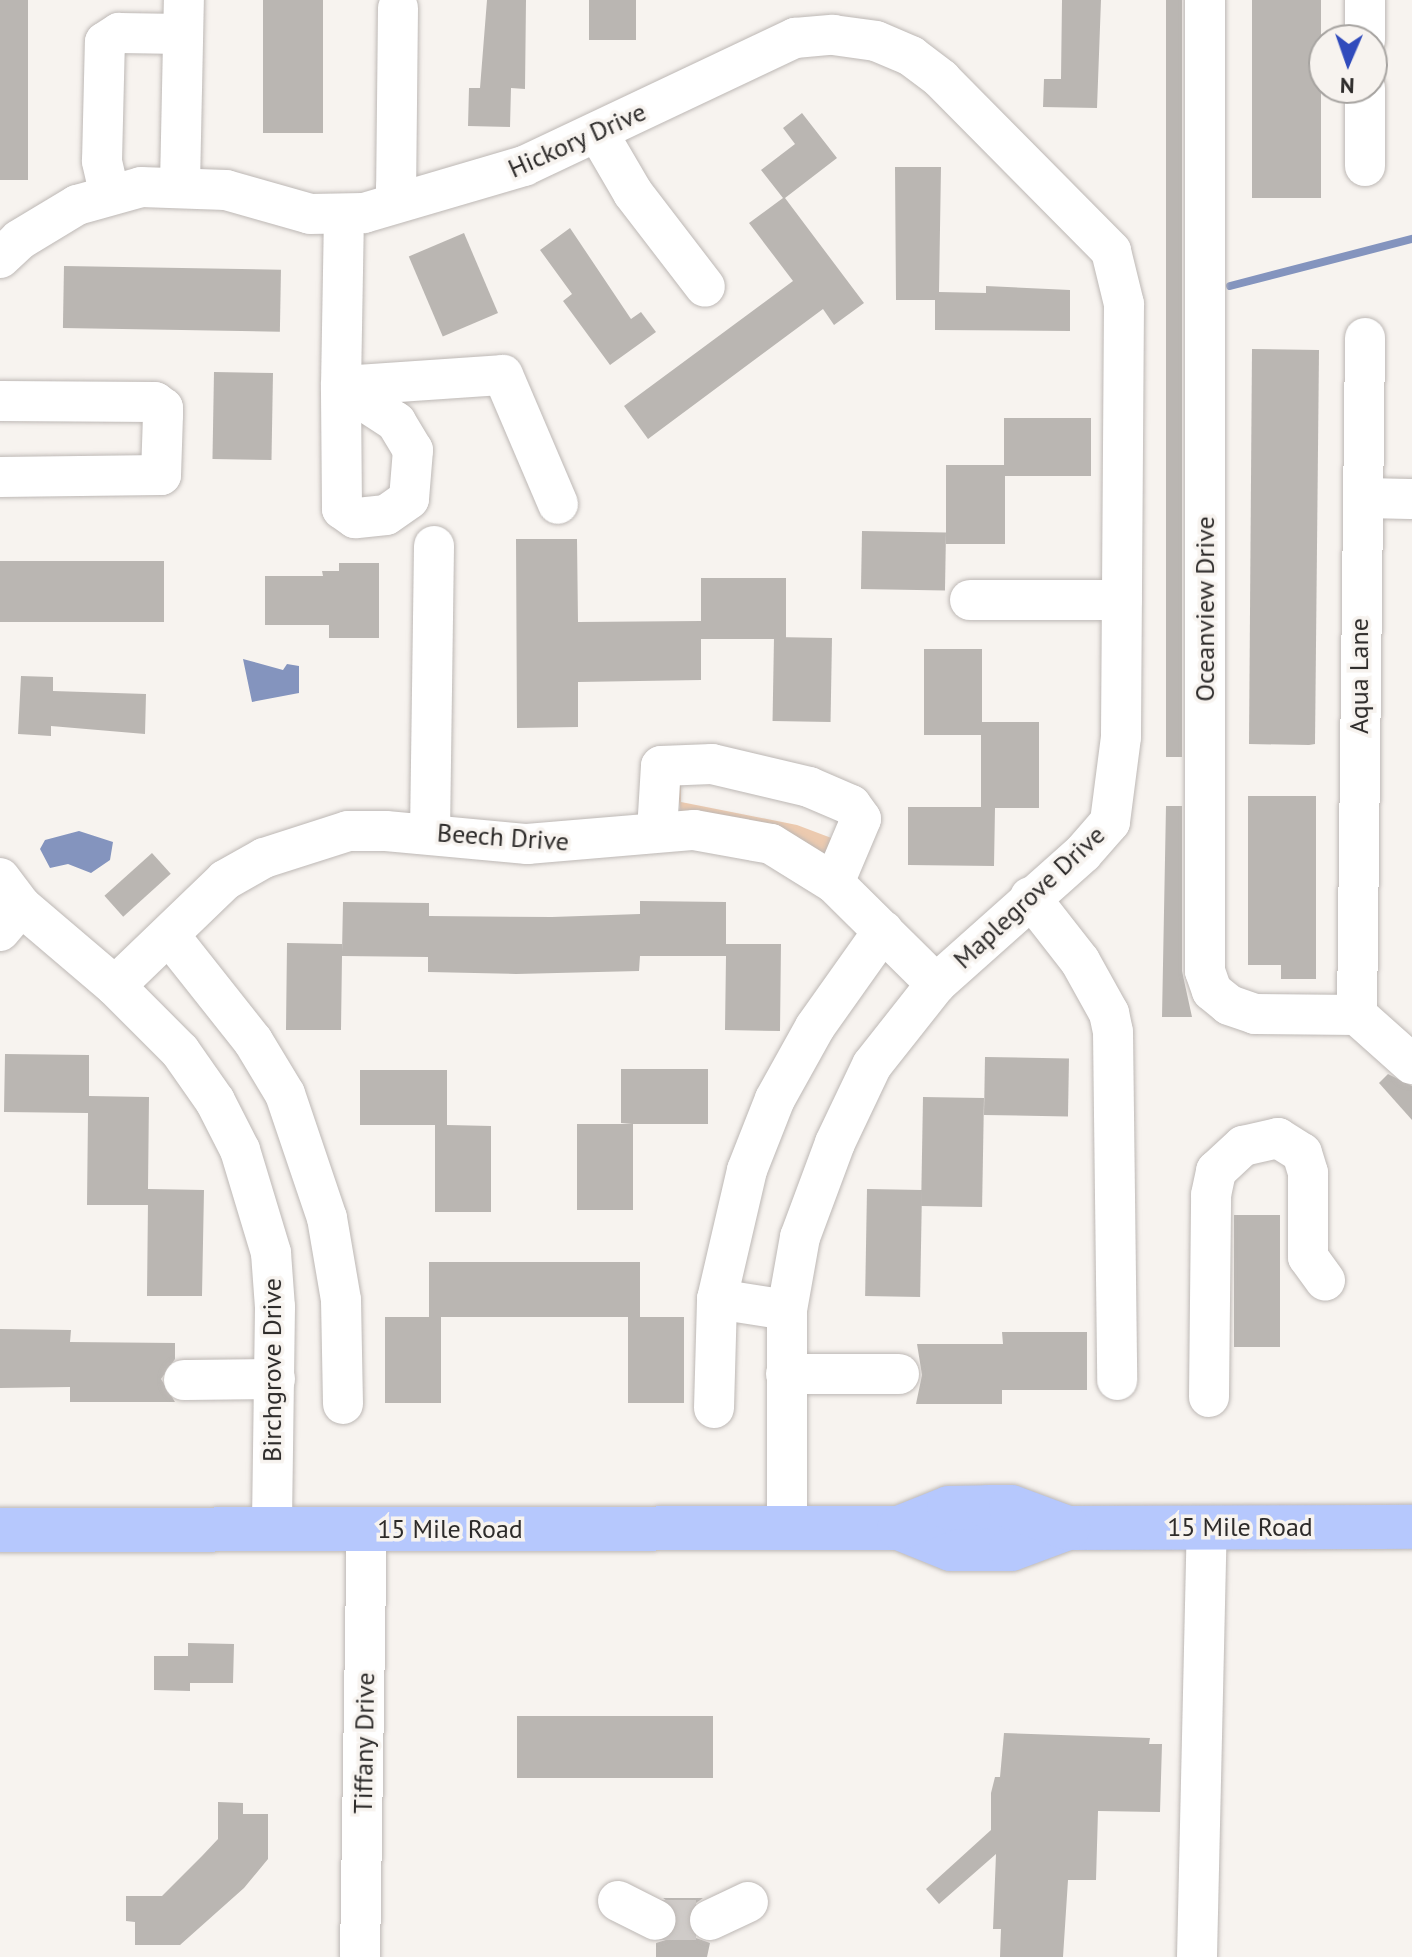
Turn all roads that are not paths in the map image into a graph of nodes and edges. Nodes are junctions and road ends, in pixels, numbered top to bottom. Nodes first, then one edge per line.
1 (1205, 0) edge
2 (1365, 0) edge
3 (398, 8) dead end
4 (183, 17) edge
5 (1365, 24) edge
6 (1365, 104) edge
7 (598, 133) junction
8 (1365, 166) dead end
9 (180, 185) junction
10 (109, 192) junction
11 (401, 201) junction
12 (344, 217) junction
13 (1095, 231) joint
14 (0, 258) edge
15 (705, 287) dead end
16 (1365, 338) dead end
17 (0, 401) edge
18 (0, 477) edge
19 (1364, 498) junction
20 (1412, 499) edge
21 (558, 504) dead end
22 (434, 546) dead end
23 (970, 600) dead end
24 (1122, 600) junction
25 (657, 831) junction
26 (430, 833) junction
27 (834, 883) junction
28 (1030, 897) junction
29 (7, 905) edge
30 (883, 931) junction
31 (169, 935) junction
32 (936, 984) junction
33 (115, 986) junction
34 (1357, 1015) junction
35 (1412, 1064) edge
36 (1325, 1280) dead end
37 (717, 1299) junction
38 (341, 1300) junction
39 (275, 1307) junction
40 (787, 1310) junction
41 (786, 1374) junction
42 (899, 1374) dead end
43 (275, 1379) junction
44 (184, 1380) dead end
45 (1117, 1380) dead end
46 (1209, 1397) dead end
47 (343, 1404) dead end
48 (714, 1408) dead end
49 (1207, 1527) junction
50 (1412, 1527) edge
51 (272, 1529) junction
52 (367, 1529) junction
53 (787, 1529) junction
54 (0, 1530) edge
55 (618, 1901) dead end
56 (748, 1902) dead end
57 (656, 1920) tunnel mouth
58 (710, 1920) tunnel mouth
59 (360, 1957) edge
60 (1197, 1957) edge

1 - 34 street, Oceanview Drive
2 - 5 street
3 - 11 street
4 - 9 street
4 - 10 street
6 - 8 street
7 - 11 street, Hickory Drive
7 - 13 street, Hickory Drive
7 - 15 street
9 - 10 street, Hickory Drive
9 - 12 street, Hickory Drive
10 - 14 street, Hickory Drive
11 - 12 street, Hickory Drive
12 - 21 street
13 - 24 street, Maplegrove Drive
16 - 19 street, Aqua Lane
17 - 18 street
19 - 20 street
19 - 34 street, Aqua Lane
22 - 26 street
23 - 24 street
24 - 28 street, Maplegrove Drive
25 - 26 street, Beech Drive
25 - 27 street, Beech Drive
25 - 27 street
26 - 31 street, Beech Drive
27 - 30 street, Beech Drive
28 - 32 street, Maplegrove Drive
28 - 45 street
29 - 33 street, Birchgrove Drive
30 - 32 street, Beech Drive
30 - 37 street
31 - 33 street, Beech Drive
31 - 38 street
32 - 40 street, Maplegrove Drive
33 - 39 street, Birchgrove Drive
34 - 35 street
36 - 46 street
37 - 40 street
37 - 48 street
38 - 39 street
38 - 47 street
39 - 43 street, Birchgrove Drive
40 - 41 street, Maplegrove Drive
41 - 42 street
41 - 53 street, Maplegrove Drive
43 - 44 street
43 - 51 street, Birchgrove Drive
49 - 50 main road, 15 Mile Road
49 - 53 main road, 15 Mile Road
49 - 60 street
51 - 52 main road, 15 Mile Road
51 - 54 main road, 15 Mile Road
52 - 53 main road, 15 Mile Road
52 - 59 street, Tiffany Drive
55 - 57 street
56 - 58 street

